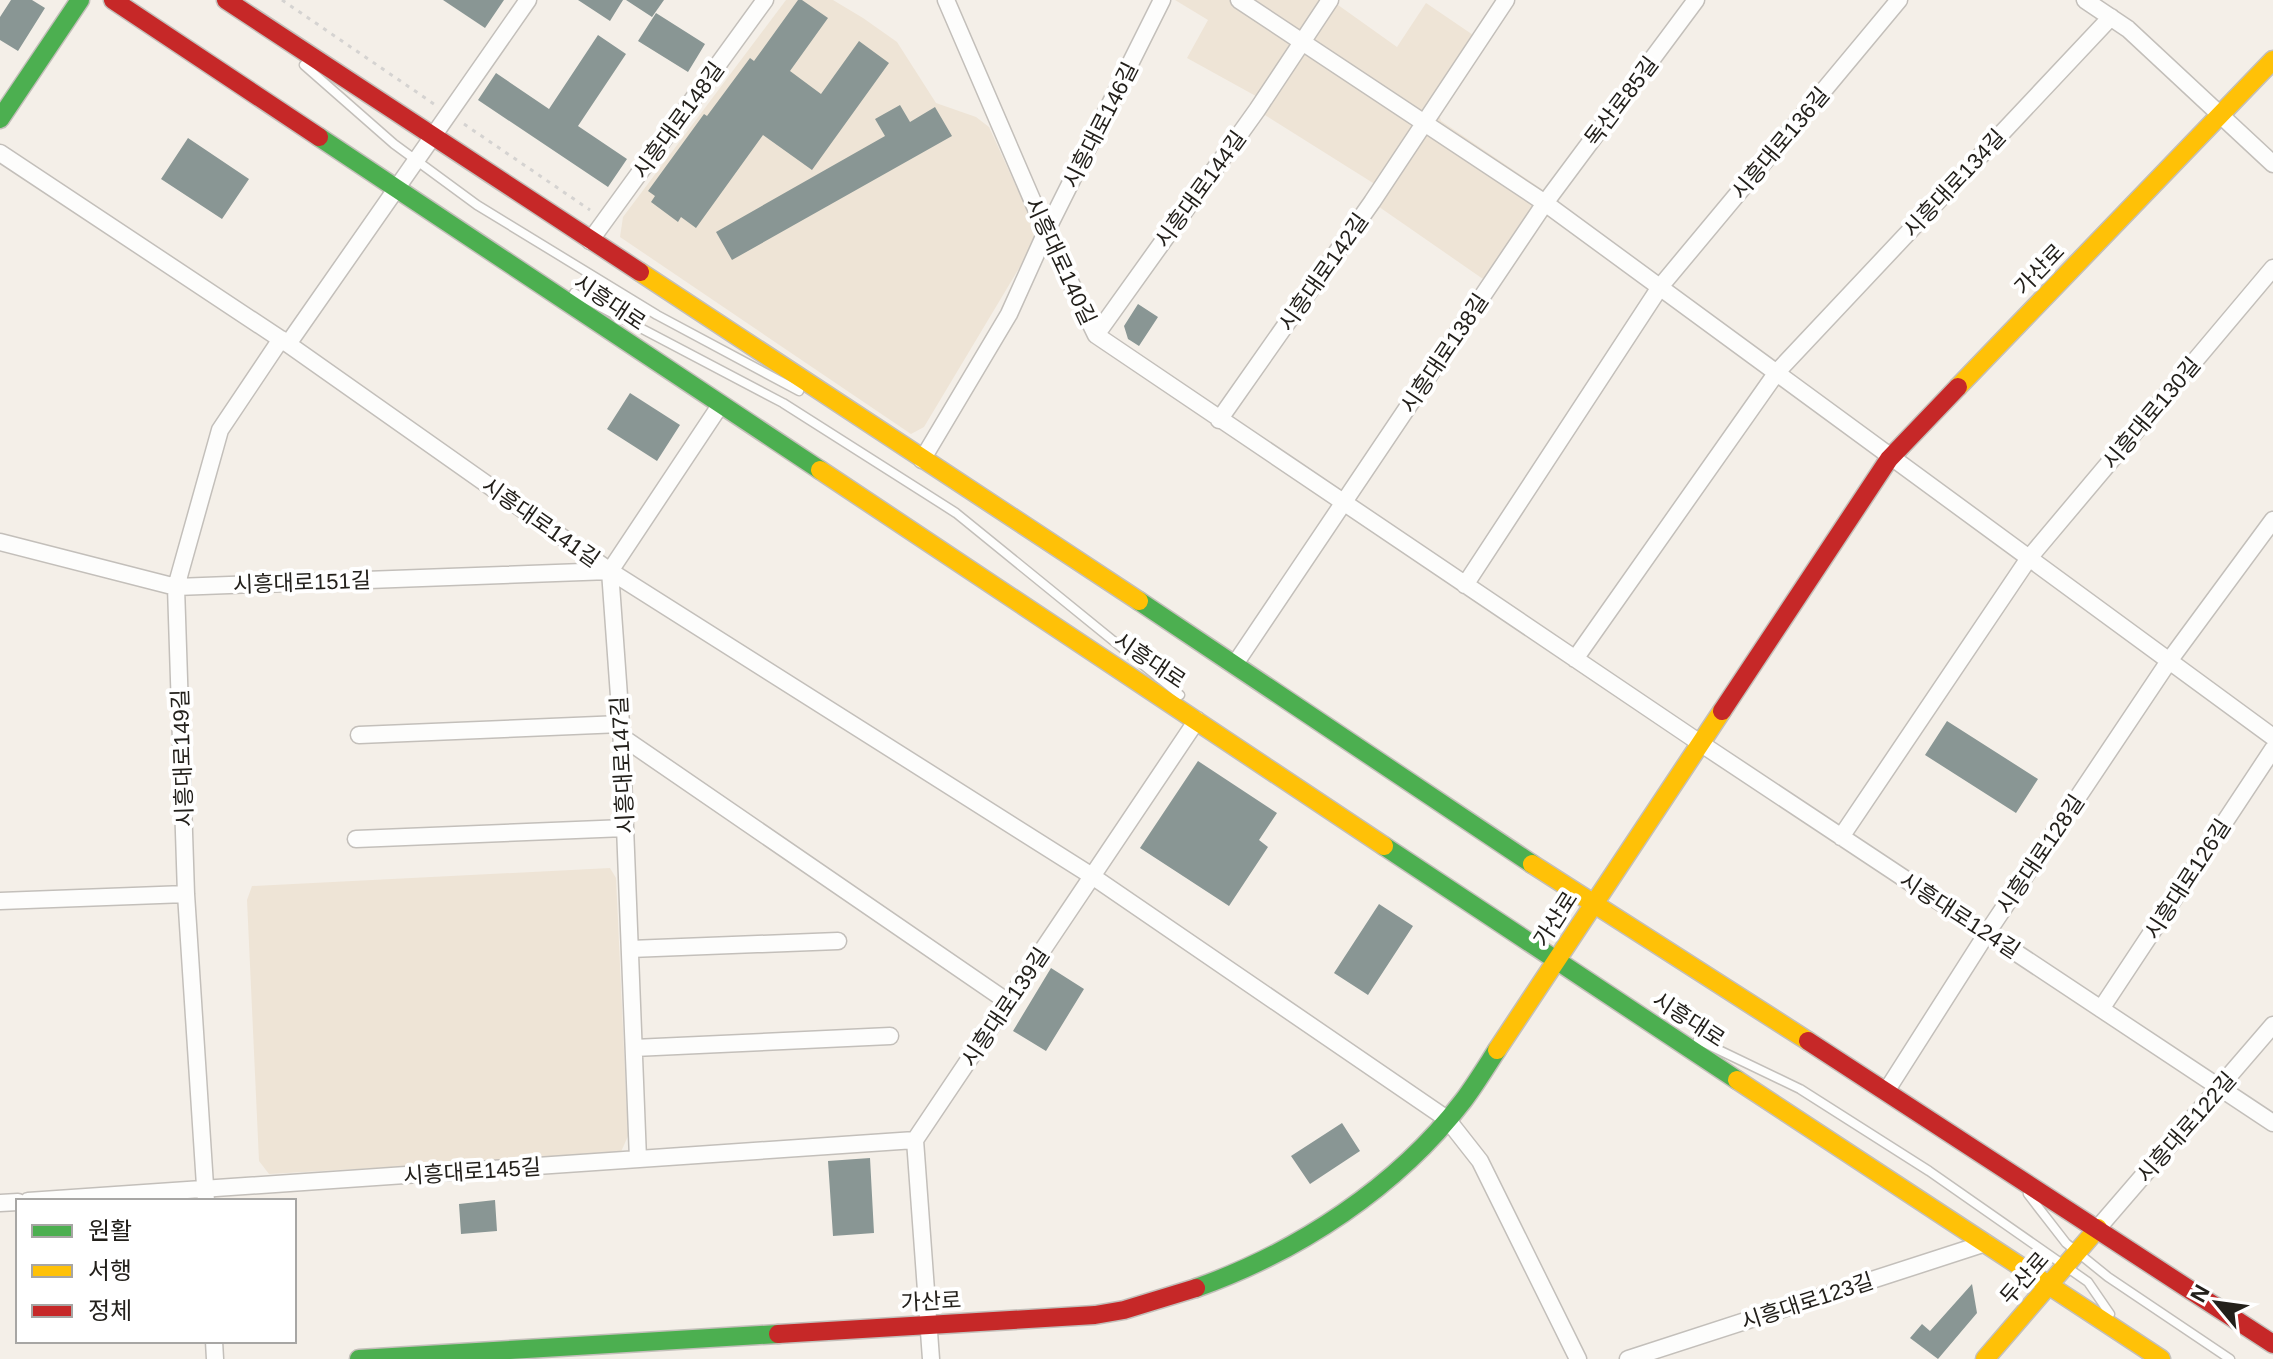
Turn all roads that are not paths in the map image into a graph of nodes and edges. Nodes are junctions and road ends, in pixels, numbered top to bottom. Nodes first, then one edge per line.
1 (80, 0) edge
2 (113, 0) edge
3 (528, 0) edge
4 (765, 0) edge
5 (946, 0) edge
6 (1162, 0) edge
7 (1239, 0) edge
8 (1330, 0) edge
9 (1506, 0) edge
10 (1696, 0) edge
11 (1899, 0) edge
12 (2085, 0) edge
13 (231, 3) edge
14 (2111, 17) junction
15 (1302, 42) junction
16 (2273, 60) edge
17 (2221, 114) junction
18 (0, 119) edge
19 (1424, 123) junction
20 (433, 137) junction
21 (0, 153) edge
22 (417, 160) junction
23 (2273, 164) edge
24 (397, 189) junction
25 (1545, 203) junction
26 (1046, 232) junction
27 (590, 241) junction
28 (491, 251) junction
29 (2273, 268) edge
30 (1660, 287) junction
31 (1096, 335) junction
32 (285, 342) junction
33 (1777, 372) junction
34 (804, 394) dead end
35 (818, 402) dead end
36 (721, 404) junction
37 (1219, 420) junction
38 (901, 447) junction
39 (1891, 456) junction
40 (922, 460) junction
41 (1344, 503) junction
42 (2273, 520) edge
43 (0, 542) edge
44 (2029, 558) junction
45 (610, 571) junction
46 (1465, 585) junction
47 (176, 587) junction
48 (1575, 659) junction
49 (2169, 661) junction
50 (1235, 664) junction
51 (1182, 697) dead end
52 (1196, 713) junction
53 (621, 730) junction
54 (359, 735) dead end
55 (2273, 737) edge
56 (1700, 743) junction
57 (2273, 749) edge
58 (625, 828) junction
59 (1841, 837) junction
60 (356, 839) dead end
61 (1092, 876) junction
62 (186, 894) junction
63 (0, 901) edge
64 (1592, 905) junction
65 (1987, 933) junction
66 (838, 941) dead end
67 (630, 949) junction
68 (1556, 960) junction
69 (1008, 1002) junction
70 (1622, 1004) junction
71 (2101, 1009) junction
72 (2273, 1025) edge
73 (890, 1036) dead end
74 (634, 1048) junction
75 (2220, 1087) junction
76 (1887, 1090) junction
77 (1447, 1119) junction
78 (2273, 1123) edge
79 (915, 1140) junction
80 (638, 1159) junction
81 (2008, 1169) junction
82 (205, 1195) edge
83 (87, 1199) edge
84 (2098, 1228) junction
85 (1986, 1243) junction
86 (2071, 1260) junction
87 (2049, 1285) junction
88 (929, 1325) junction
89 (2126, 1336) junction
90 (2273, 1344) edge
91 (465, 1355) edge
92 (359, 1359) edge
93 (931, 1359) edge
94 (1578, 1359) edge
95 (1628, 1359) edge
96 (1985, 1359) edge
97 (2161, 1359) edge
98 (2230, 1359) edge

1 - 18 main road
2 - 24 main road, 시흥대로
3 - 20 street, 시흥대로149길
4 - 27 street, 시흥대로148길
5 - 26 street, 시흥대로140길
6 - 26 street, 시흥대로146길
7 - 15 street
8 - 15 street, 시흥대로144길
9 - 19 street, 시흥대로142길
10 - 25 street, 독산로85길
11 - 30 street, 시흥대로136길
12 - 14 street
13 - 20 main road, 시흥대로
13 - 22 lane
14 - 17 street
14 - 33 street, 시흥대로134길
15 - 19 street
15 - 31 street, 시흥대로144길
16 - 17 main road, 가산로
17 - 23 street
17 - 39 main road, 가산로
19 - 25 street
19 - 37 street, 시흥대로142길
20 - 22 street, 시흥대로149길
20 - 27 main road, 시흥대로
21 - 32 street, 시흥대로141길
22 - 24 street, 시흥대로149길
22 - 34 lane
24 - 28 main road, 시흥대로
24 - 32 street, 시흥대로149길
25 - 30 street
25 - 41 street, 시흥대로138길
26 - 31 street, 시흥대로140길
26 - 40 street, 시흥대로146길
27 - 38 main road, 시흥대로
28 - 36 main road, 시흥대로
28 - 51 lane
29 - 44 street, 시흥대로130길
30 - 33 street
30 - 46 street, 시흥대로136길
31 - 37 street, 시흥대로140길
32 - 45 street, 시흥대로141길
32 - 47 street, 시흥대로149길
33 - 39 street
33 - 48 street, 시흥대로134길
35 - 38 lane
36 - 45 street
36 - 52 main road, 시흥대로
37 - 41 street, 시흥대로140길
38 - 40 main road, 시흥대로
39 - 44 street
39 - 56 main road, 가산로
40 - 50 main road, 시흥대로
41 - 46 street
41 - 50 street, 시흥대로138길
42 - 49 street, 시흥대로128길
43 - 47 street, 시흥대로151길
44 - 49 street
44 - 59 street, 시흥대로130길
45 - 47 street, 시흥대로151길
45 - 53 street, 시흥대로147길
45 - 61 street, 시흥대로141길
46 - 48 street
47 - 62 street, 시흥대로149길
48 - 56 street
49 - 55 street
49 - 65 street, 시흥대로128길
50 - 64 main road, 시흥대로
52 - 61 street, 시흥대로139길
52 - 68 main road, 시흥대로
53 - 54 street
53 - 58 street, 시흥대로147길
53 - 69 street
56 - 59 street, 시흥대로124길
56 - 64 main road, 가산로
57 - 71 street, 시흥대로126길
58 - 60 street
58 - 67 street, 시흥대로147길
59 - 65 street, 시흥대로124길
61 - 69 street, 시흥대로139길
61 - 77 street
62 - 63 street
62 - 82 street, 시흥대로149길
64 - 68 main road, 가산로
64 - 76 main road, 시흥대로
65 - 71 street, 시흥대로124길
65 - 76 street, 시흥대로128길
66 - 67 street
67 - 74 street, 시흥대로147길
68 - 70 main road, 시흥대로
68 - 77 main road, 가산로
69 - 79 street, 시흥대로139길
70 - 85 main road, 시흥대로
70 - 86 lane
71 - 75 street, 시흥대로124길
72 - 75 street, 시흥대로122길
73 - 74 street
74 - 80 street, 시흥대로147길
75 - 78 street, 시흥대로124길
75 - 84 street, 시흥대로122길
76 - 81 main road, 시흥대로
77 - 88 main road, 가산로
77 - 94 street
79 - 80 street, 시흥대로145길
79 - 88 street
80 - 82 street, 시흥대로145길
81 - 84 main road, 시흥대로
81 - 86 lane
82 - 83 street, 시흥대로145길
84 - 86 main road, 두산로
84 - 90 main road, 시흥대로
85 - 87 main road, 시흥대로
85 - 95 street, 시흥대로123길
86 - 87 main road, 두산로
86 - 89 lane
86 - 98 lane
87 - 89 main road, 시흥대로
87 - 96 main road, 두산로
88 - 91 main road, 가산로
88 - 93 street
89 - 97 main road, 시흥대로
91 - 92 main road, 가산로

